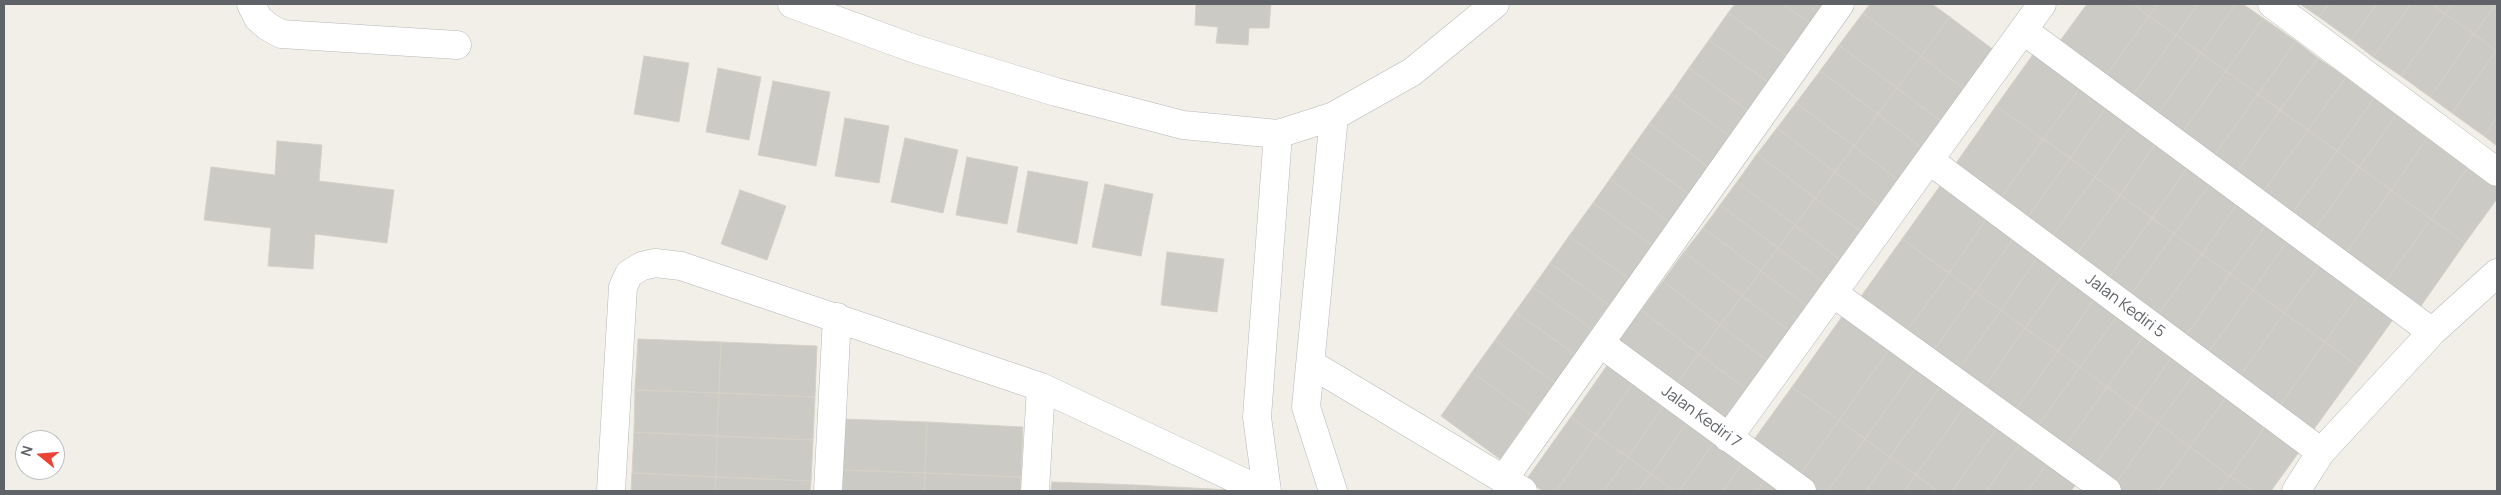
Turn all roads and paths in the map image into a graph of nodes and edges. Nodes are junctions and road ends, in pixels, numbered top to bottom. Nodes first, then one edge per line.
1 (251, 4) edge
2 (792, 4) edge
3 (1495, 4) edge
4 (1840, 4) edge
5 (2042, 4) edge
6 (2272, 4) edge
7 (2023, 30) junction
8 (457, 45) dead end
9 (1334, 116) junction
10 (1278, 134) junction
11 (1929, 160) junction
12 (2497, 172) edge
13 (2497, 273) edge
14 (1833, 293) junction
15 (837, 317) junction
16 (2432, 332) junction
17 (1600, 343) junction
18 (1311, 364) junction
19 (1041, 387) junction
20 (1728, 438) junction
21 (2321, 452) junction
22 (1513, 485) edge
23 (611, 491) edge
24 (828, 491) edge
25 (1035, 491) edge
26 (1262, 491) edge
27 (1267, 491) edge
28 (1333, 491) edge
29 (1802, 491) edge
30 (2107, 491) edge
31 (2296, 491) edge

1 - 8 street
2 - 10 street
3 - 9 street
4 - 17 street
5 - 7 street
6 - 12 street
7 - 11 street
7 - 16 street
9 - 10 street
9 - 18 street
10 - 27 street
11 - 14 street
11 - 21 street, Jalan Kediri 5
13 - 16 street
14 - 20 street
14 - 30 street
15 - 19 street
15 - 23 street
15 - 24 street
16 - 21 street
17 - 20 street, Jalan Kediri 7
17 - 22 street
18 - 22 street
18 - 28 street
19 - 25 street
19 - 26 street
20 - 29 street, Jalan Kediri 7
21 - 31 street

